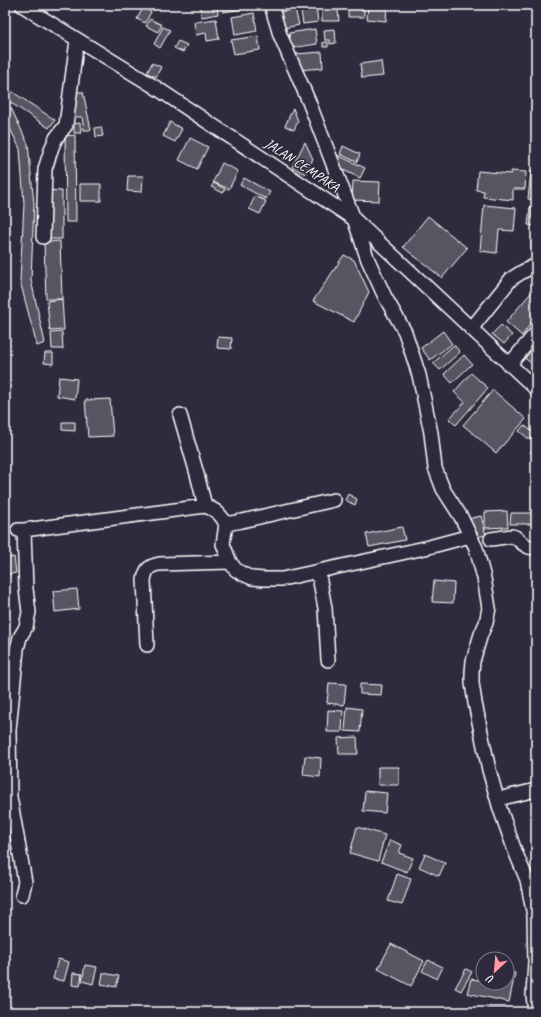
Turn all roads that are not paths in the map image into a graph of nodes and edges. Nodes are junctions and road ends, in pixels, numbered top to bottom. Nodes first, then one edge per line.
1 (22, 5) edge
2 (271, 5) edge
3 (77, 40) junction
4 (354, 219) junction
5 (43, 237) dead end
6 (536, 265) edge
7 (471, 329) junction
8 (536, 333) edge
9 (509, 365) junction
10 (536, 389) edge
11 (180, 415) dead end
12 (334, 500) dead end
13 (205, 506) junction
14 (226, 524) junction
15 (470, 536) junction
16 (491, 539) dead end
17 (536, 548) edge
18 (230, 562) junction
19 (318, 571) junction
20 (147, 645) dead end
21 (328, 660) dead end
22 (536, 790) edge
23 (498, 799) junction
24 (532, 876) edge
25 (22, 895) dead end
26 (535, 1012) edge

1 - 3 street, JALAN CEMPAKA
2 - 4 street
3 - 4 street, JALAN CEMPAKA
3 - 5 street
4 - 7 street, JALAN CEMPAKA
4 - 15 street
6 - 7 street
7 - 9 street, JALAN CEMPAKA
8 - 9 street
9 - 10 street, JALAN CEMPAKA
11 - 13 street
12 - 14 street
13 - 14 street
13 - 25 street
14 - 18 street
15 - 19 street
15 - 23 street
16 - 17 street
18 - 19 street
18 - 20 street
19 - 21 street
22 - 23 street
23 - 24 street
24 - 26 street

